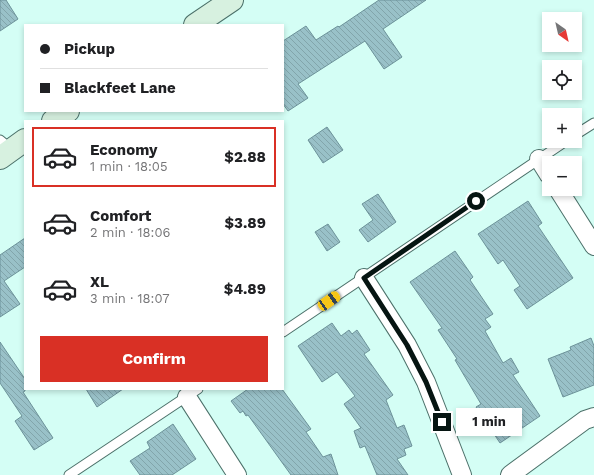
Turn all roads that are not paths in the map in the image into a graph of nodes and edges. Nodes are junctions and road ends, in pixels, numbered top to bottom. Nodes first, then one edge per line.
1 (232, 0) edge
2 (196, 24) edge
3 (594, 123) edge
4 (582, 131) edge
5 (556, 148) edge
6 (539, 159) junction
7 (542, 164) edge
8 (562, 196) edge
9 (594, 246) edge
10 (364, 278) junction
11 (284, 331) edge
12 (192, 393) edge
13 (594, 418) edge
14 (69, 475) edge
15 (237, 475) edge
16 (462, 475) edge
17 (510, 475) edge

1 - 2 main road
3 - 4 lane
5 - 6 lane
6 - 7 street
6 - 10 lane
8 - 9 street
10 - 11 lane
10 - 16 street
12 - 14 lane
12 - 15 street
13 - 17 street

